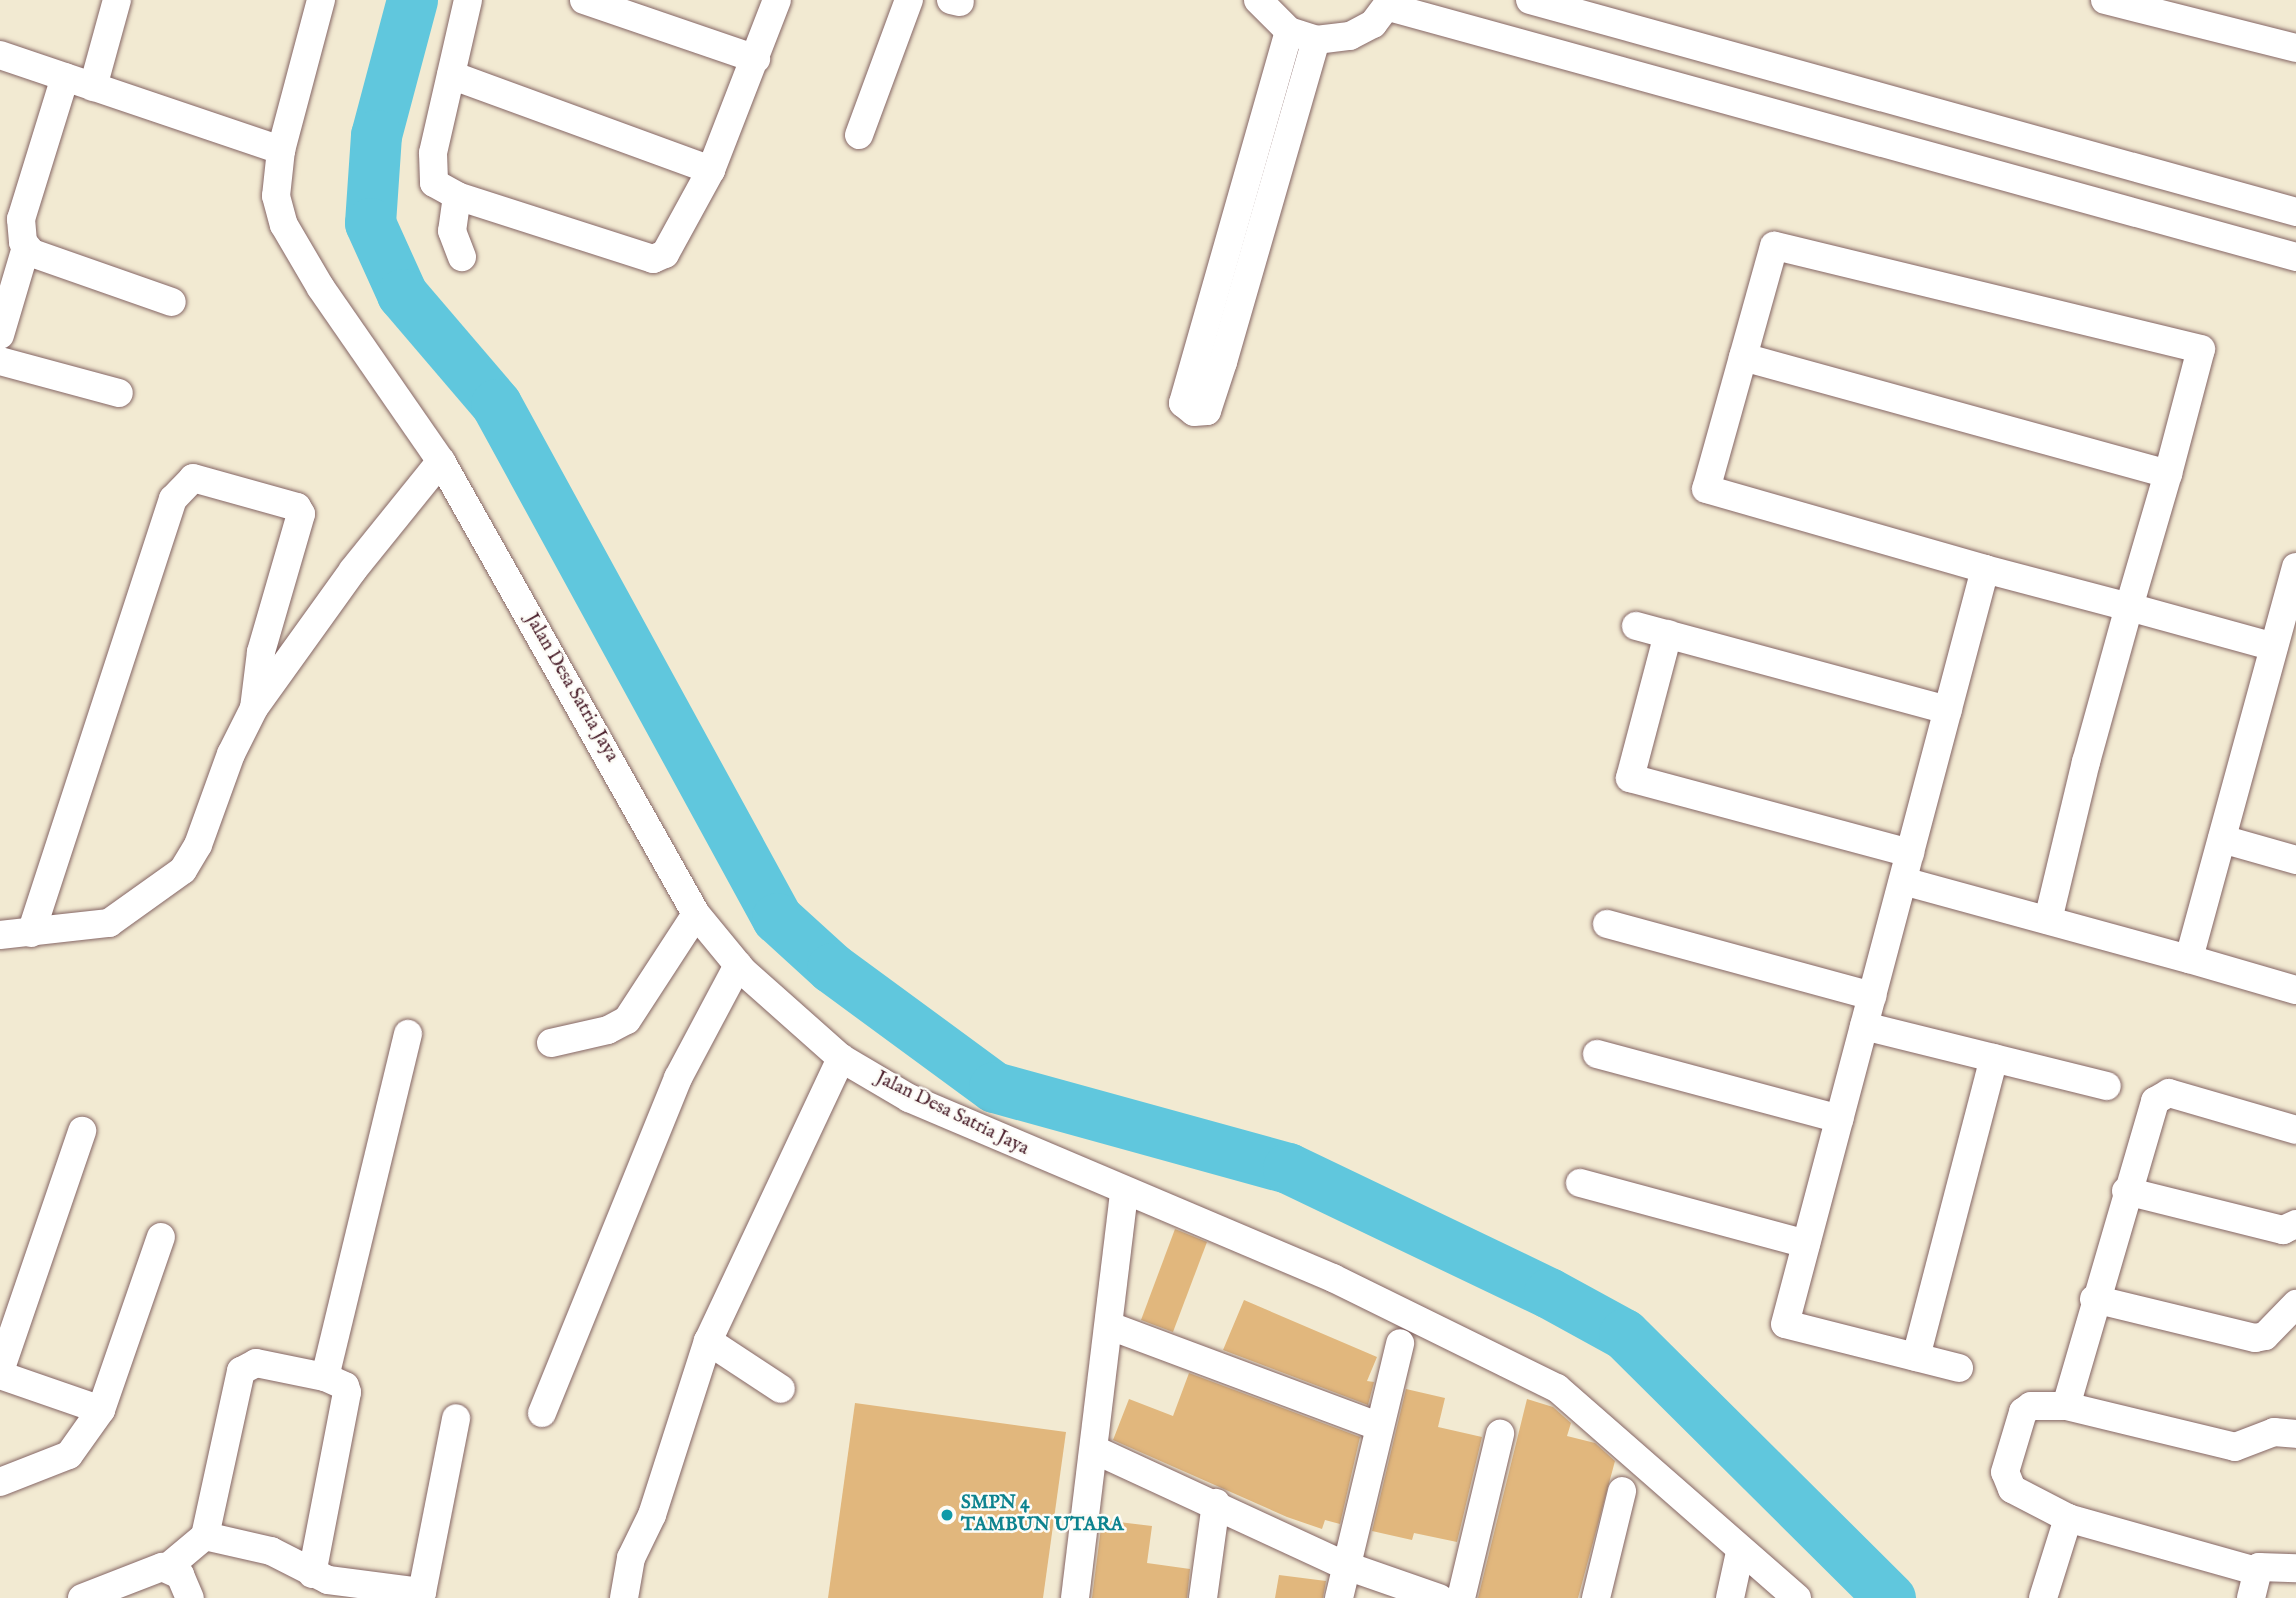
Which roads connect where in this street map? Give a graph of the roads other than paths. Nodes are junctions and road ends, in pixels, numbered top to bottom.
1 (117, 0) edge
2 (321, 0) edge
3 (468, 0) edge
4 (584, 0) edge
5 (777, 0) edge
6 (909, 0) edge
7 (1258, 0) edge
8 (1530, 0) edge
9 (2105, 0) edge
10 (1390, 4) edge
11 (2149, 5) edge
12 (1289, 32) junction
13 (1316, 40) junction
14 (2296, 48) edge
15 (0, 55) edge
16 (756, 59) junction
17 (451, 75) junction
18 (65, 77) junction
19 (93, 87) junction
20 (859, 135) dead end
21 (281, 150) junction
22 (710, 170) junction
23 (457, 196) junction
24 (2296, 212) edge
25 (26, 247) junction
26 (461, 257) dead end
27 (2296, 257) edge
28 (172, 302) dead end
29 (0, 335) edge
30 (1744, 357) junction
31 (0, 361) edge
32 (119, 393) dead end
33 (441, 461) junction
34 (2168, 474) junction
35 (2296, 567) edge
36 (1985, 569) junction
37 (2129, 607) junction
38 (1636, 626) dead end
39 (1668, 634) junction
40 (2274, 647) junction
41 (254, 708) junction
42 (1948, 710) junction
43 (2222, 839) junction
44 (1910, 853) junction
45 (2296, 860) edge
46 (1903, 881) junction
47 (696, 914) junction
48 (2048, 920) junction
49 (1607, 925) dead end
50 (32, 933) junction
51 (0, 935) edge
52 (2189, 959) junction
53 (738, 965) junction
54 (2296, 990) edge
55 (1872, 996) junction
56 (1864, 1026) junction
57 (408, 1034) dead end
58 (551, 1043) dead end
59 (1597, 1054) dead end
60 (841, 1058) junction
61 (1994, 1058) junction
62 (2107, 1086) dead end
63 (1839, 1119) junction
64 (2296, 1130) edge
65 (82, 1131) dead end
66 (1580, 1183) dead end
67 (1124, 1191) junction
68 (2126, 1191) junction
69 (2296, 1223) edge
70 (161, 1237) dead end
71 (1806, 1244) junction
72 (2094, 1298) junction
73 (2296, 1304) edge
74 (1110, 1326) junction
75 (708, 1340) junction
76 (1400, 1343) dead end
77 (1916, 1357) junction
78 (1959, 1368) dead end
79 (0, 1373) edge
80 (325, 1377) junction
81 (781, 1389) dead end
82 (2066, 1406) junction
83 (101, 1410) junction
84 (542, 1413) dead end
85 (456, 1418) dead end
86 (1378, 1426) junction
87 (1500, 1434) dead end
88 (2296, 1434) edge
89 (1096, 1450) junction
90 (0, 1482) edge
91 (1622, 1491) dead end
92 (1216, 1503) junction
93 (2068, 1518) junction
94 (205, 1536) junction
95 (1740, 1552) junction
96 (1344, 1565) junction
97 (168, 1567) junction
98 (2296, 1568) edge
99 (312, 1574) junction
100 (2253, 1584) edge
101 (82, 1598) edge
102 (190, 1598) edge
103 (624, 1598) edge
104 (1075, 1598) edge
105 (1203, 1598) edge
106 (1339, 1598) edge
107 (1439, 1598) edge
108 (1461, 1598) edge
109 (1596, 1598) edge
110 (1730, 1598) edge
111 (1797, 1598) edge
112 (2043, 1598) edge

1 - 19 street
2 - 21 street, Jalan Desa Satria Jaya
3 - 17 street
4 - 16 street
5 - 16 street
6 - 20 street
7 - 12 street
8 - 24 street
9 - 11 street
10 - 13 street
10 - 27 street
11 - 14 street
12 - 13 street
12 - 13 street
15 - 18 street
16 - 22 street
17 - 22 street
17 - 23 street
18 - 19 street
18 - 25 street
19 - 21 street
21 - 33 street, Jalan Desa Satria Jaya
22 - 23 street
23 - 26 street
25 - 28 street
25 - 29 street
30 - 34 street
30 - 34 street
30 - 36 street
31 - 32 street
33 - 41 street
33 - 47 street, Jalan Desa Satria Jaya
34 - 37 street
35 - 40 street
36 - 37 street
36 - 42 street
37 - 40 street
37 - 48 street
38 - 39 street
39 - 42 street
39 - 44 street
40 - 43 street
41 - 50 street
41 - 50 street
42 - 44 street
43 - 45 street
43 - 52 street
44 - 46 street
46 - 48 street
46 - 55 street
47 - 53 street, Jalan Desa Satria Jaya
47 - 58 street
48 - 52 street
49 - 55 street
50 - 51 street
52 - 54 street
53 - 60 street, Jalan Desa Satria Jaya
53 - 84 street
55 - 56 street
56 - 61 street
56 - 63 street
57 - 80 street
59 - 63 street
60 - 67 street, Jalan Desa Satria Jaya
60 - 75 street
61 - 62 street
61 - 77 street
63 - 71 street
64 - 68 street
65 - 79 street
66 - 71 street
67 - 74 street
67 - 95 street, Jalan Desa Satria Jaya
68 - 69 street
68 - 72 street
70 - 83 street
71 - 77 street
72 - 73 street
72 - 82 street
74 - 86 street
74 - 89 street
75 - 81 street
75 - 103 street
76 - 86 street
77 - 78 street
79 - 83 street
80 - 94 street
80 - 99 street
82 - 88 street
82 - 93 street
83 - 90 street
85 - 99 street
86 - 96 street
87 - 108 street
89 - 92 street
89 - 104 street
91 - 109 street
92 - 96 street
92 - 105 street
93 - 100 street
93 - 112 street
94 - 97 street
94 - 99 street
95 - 110 street
95 - 111 street, Jalan Desa Satria Jaya
96 - 106 street
96 - 107 street
97 - 101 street
97 - 102 street
98 - 100 street

